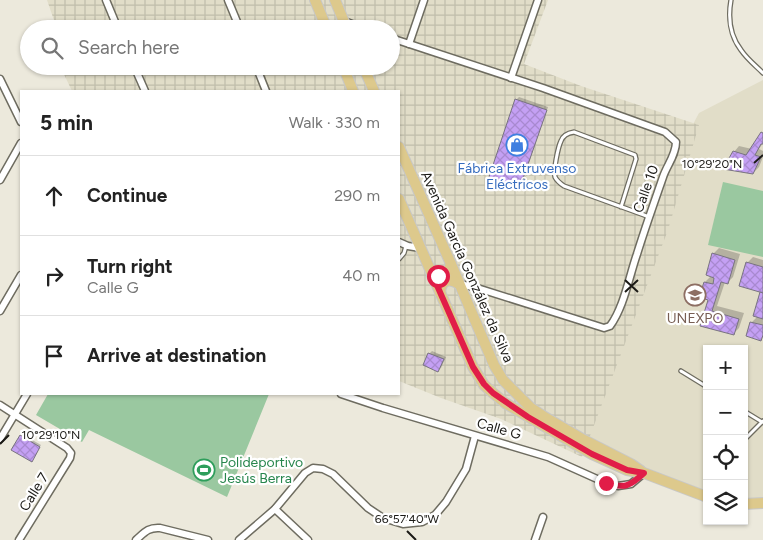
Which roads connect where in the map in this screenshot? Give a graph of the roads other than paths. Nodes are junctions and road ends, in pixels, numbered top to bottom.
1 (106, 0) edge
2 (228, 0) edge
3 (315, 0) edge
4 (335, 0) edge
5 (424, 0) edge
6 (538, 0) edge
7 (731, 0) edge
8 (114, 20) edge
9 (236, 20) edge
10 (323, 20) edge
11 (343, 20) edge
12 (400, 41) edge
13 (409, 44) junction
14 (763, 73) edge
15 (138, 75) edge
16 (260, 75) edge
17 (347, 75) edge
18 (367, 75) edge
19 (511, 78) junction
20 (0, 79) edge
21 (145, 90) edge
22 (266, 90) edge
23 (353, 90) edge
24 (374, 90) edge
25 (20, 120) edge
26 (20, 145) edge
27 (400, 149) edge
28 (0, 180) edge
29 (400, 201) edge
30 (622, 207) junction
31 (649, 217) junction
32 (400, 242) edge
33 (418, 244) junction
34 (407, 246) junction
35 (400, 259) edge
36 (452, 264) junction
37 (432, 274) junction
38 (20, 277) edge
39 (459, 284) junction
40 (440, 293) junction
41 (0, 311) edge
42 (681, 371) dead end
43 (703, 385) edge
44 (25, 395) edge
45 (344, 395) edge
46 (0, 405) edge
47 (748, 413) edge
48 (15, 414) junction
49 (763, 422) edge
50 (475, 436) junction
51 (748, 436) edge
52 (0, 438) edge
53 (644, 473) junction
54 (703, 495) edge
55 (763, 503) edge
56 (748, 504) edge
57 (275, 509) junction
58 (543, 517) dead end
59 (19, 540) edge
60 (136, 540) edge
61 (208, 540) edge
62 (239, 540) edge
63 (308, 540) edge
64 (535, 540) edge

1 - 8 street
2 - 9 street
3 - 10 main road
4 - 11 main road
5 - 13 street
6 - 19 street
7 - 14 lane
12 - 13 street, Calle 10
13 - 19 street, Calle 10
15 - 21 street
16 - 22 street
17 - 23 main road
18 - 24 main road
19 - 31 street, Calle 10
20 - 25 street
26 - 28 street
27 - 36 main road, Avenida García González da Silva
29 - 33 main road
30 - 30 lane
30 - 31 lane
31 - 39 street, Calle 10
32 - 34 street
33 - 34 street
33 - 34 street
33 - 37 main road
34 - 35 lane
36 - 37 main road
36 - 39 main road, Avenida García González da Silva
37 - 40 main road
38 - 41 street
39 - 40 main road
39 - 53 main road, Avenida García González da Silva
40 - 53 main road
42 - 43 lane
44 - 48 street
45 - 50 street, Calle G
46 - 48 street
47 - 49 lane
48 - 52 street
48 - 59 street, Calle 7
49 - 51 lane
50 - 53 street, Calle G
50 - 57 street
53 - 54 main road
55 - 56 main road
57 - 62 street
57 - 63 street
58 - 64 street
60 - 61 street

